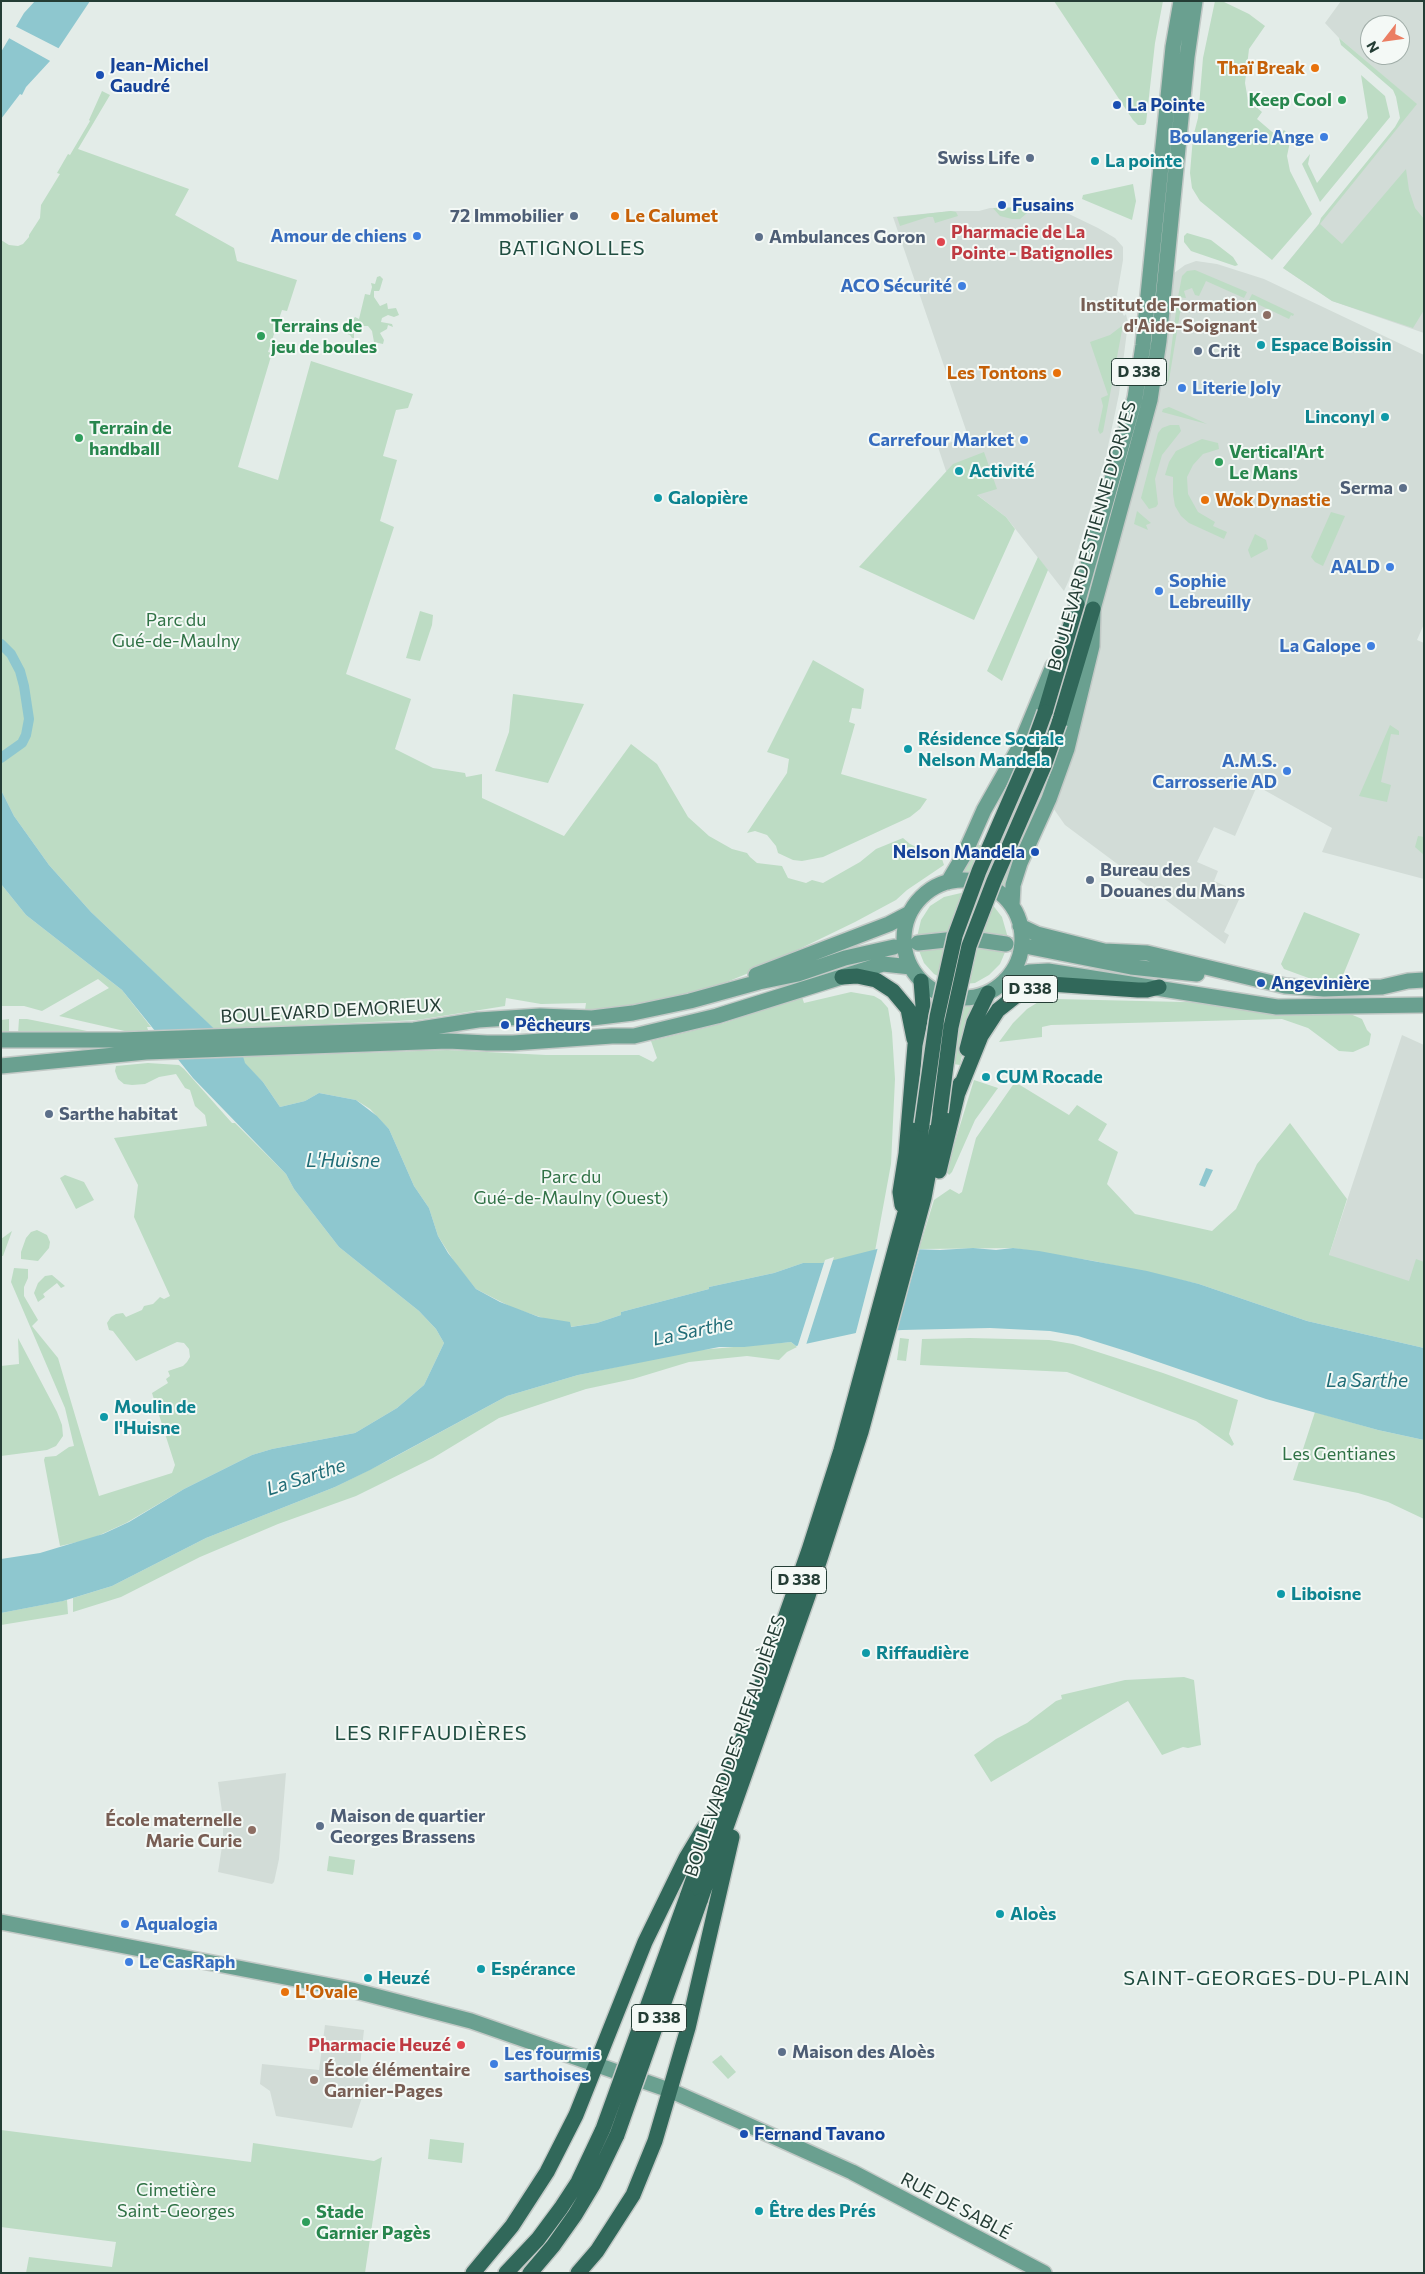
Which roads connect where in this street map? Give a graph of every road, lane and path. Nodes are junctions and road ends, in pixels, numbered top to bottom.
1 (1181, 1) edge
2 (1195, 1) edge
3 (1077, 604) joint
4 (1093, 609) junction
5 (1070, 623) junction
6 (948, 882) junction
7 (1012, 906) junction
8 (910, 913) junction
9 (1020, 926) junction
10 (918, 943) tunnel mouth
11 (1006, 944) tunnel mouth
12 (894, 947) tunnel mouth
13 (1030, 948) tunnel mouth
14 (1162, 957) junction
15 (911, 967) junction
16 (1131, 967) junction
17 (1191, 973) junction
18 (842, 977) junction
19 (789, 978) junction
20 (1005, 980) junction
21 (1424, 980) edge
22 (921, 981) junction
23 (1285, 986) junction
24 (1159, 987) junction
25 (761, 988) junction
26 (988, 993) junction
27 (1229, 999) junction
28 (1424, 1005) edge
29 (1, 1040) edge
30 (914, 1045) junction
31 (1, 1066) edge
32 (958, 1093) junction
33 (923, 1165) junction
34 (916, 1196) junction
35 (910, 1223) junction
36 (735, 1800) junction
37 (720, 1803) junction
38 (693, 1899) junction
39 (1, 1922) edge
40 (594, 2064) junction
41 (669, 2090) junction
42 (610, 2132) junction
43 (473, 2273) edge
44 (506, 2273) edge
45 (530, 2273) edge
46 (578, 2273) edge
47 (1044, 2273) edge

1 - 3 main road, BOULEVARD ESTIENNE D'ORVES / D 338
2 - 4 main road, BOULEVARD ESTIENNE D'ORVES / D 338
3 - 5 highway, BOULEVARD ESTIENNE D'ORVES / D 338
4 - 7 main road
4 - 33 highway, BOULEVARD ESTIENNE D'ORVES / D 338, bridge
5 - 6 main road
5 - 33 highway, BOULEVARD ESTIENNE D'ORVES / D 338, bridge
6 - 7 main road
6 - 8 main road
7 - 9 main road
8 - 15 main road
8 - 19 main road
9 - 14 main road
9 - 20 main road
10 - 11 main road
12 - 19 main road
13 - 16 main road
14 - 17 main road
14 - 23 main road
15 - 18 main road
15 - 22 main road
16 - 17 main road
16 - 27 main road
17 - 23 main road
18 - 19 main road
18 - 30 highway
19 - 25 main road
19 - 25 main road
20 - 24 main road
20 - 26 main road
21 - 23 main road
22 - 26 main road
22 - 30 highway
24 - 27 main road
24 - 32 highway, D 338
25 - 29 main road, BOULEVARD DEMORIEUX
25 - 31 main road, BOULEVARD DEMORIEUX
26 - 32 highway, D 338
27 - 28 main road
30 - 33 highway, D 338
32 - 33 highway, D 338
33 - 34 highway, D 338
33 - 34 highway, D 338
34 - 35 highway, D 338
34 - 35 highway, D 338
35 - 36 highway, BOULEVARD DES RIFFAUDIÈRES / D 338
35 - 37 highway, BOULEVARD DES RIFFAUDIÈRES / D 338
36 - 38 highway, BOULEVARD DES RIFFAUDIÈRES / D 338
36 - 41 highway, D 338
37 - 38 highway, BOULEVARD DES RIFFAUDIÈRES / D 338
37 - 40 highway
38 - 42 highway, D 338, bridge
39 - 40 main road, RUE DE SABLÉ
40 - 41 main road, RUE DE SABLÉ
40 - 43 highway
41 - 46 highway
41 - 47 main road, RUE DE SABLÉ
42 - 44 highway, D 338
42 - 45 highway, D 338

